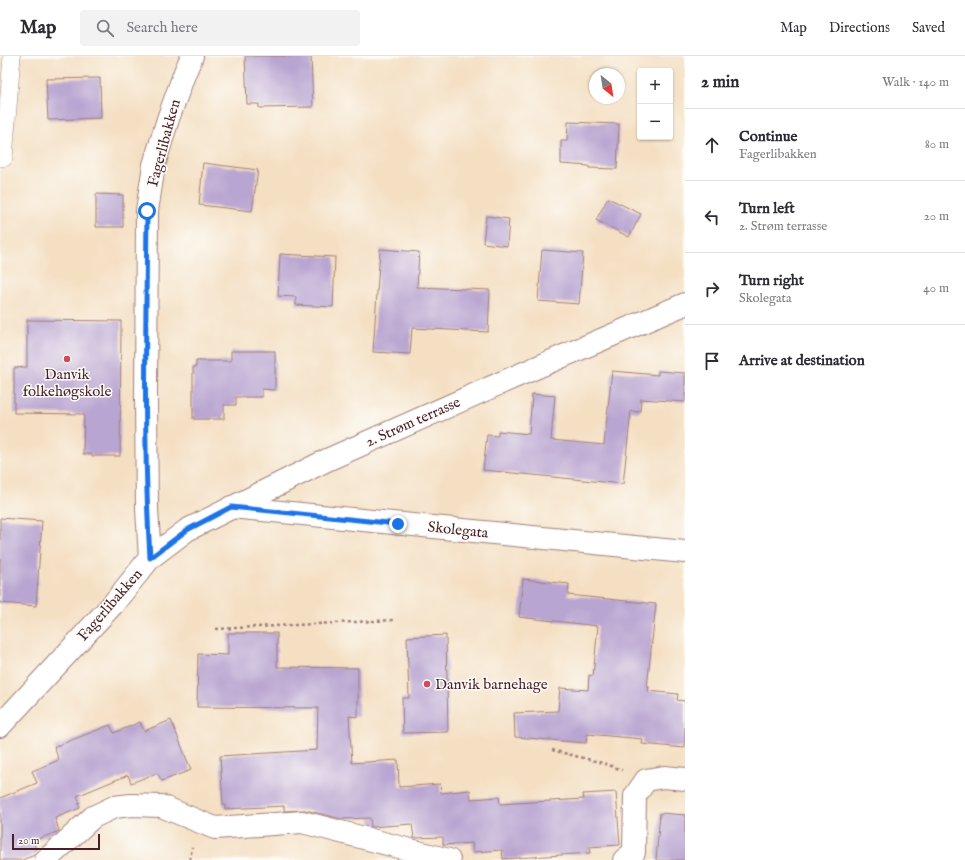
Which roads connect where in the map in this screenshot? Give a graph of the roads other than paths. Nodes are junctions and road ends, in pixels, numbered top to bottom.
1 (12, 56) edge
2 (192, 56) edge
3 (0, 158) edge
4 (685, 304) edge
5 (231, 507) junction
6 (685, 552) edge
7 (150, 558) junction
8 (0, 726) edge
9 (685, 779) edge
10 (46, 860) edge
11 (449, 860) edge
12 (624, 860) edge

1 - 3 lane
2 - 7 street, Fagerlibakken
4 - 5 street, 2. Strøm terrasse
5 - 6 street, Skolegata
5 - 7 street, 2. Strøm terrasse
7 - 8 street, Fagerlibakken
9 - 12 street
10 - 11 street

